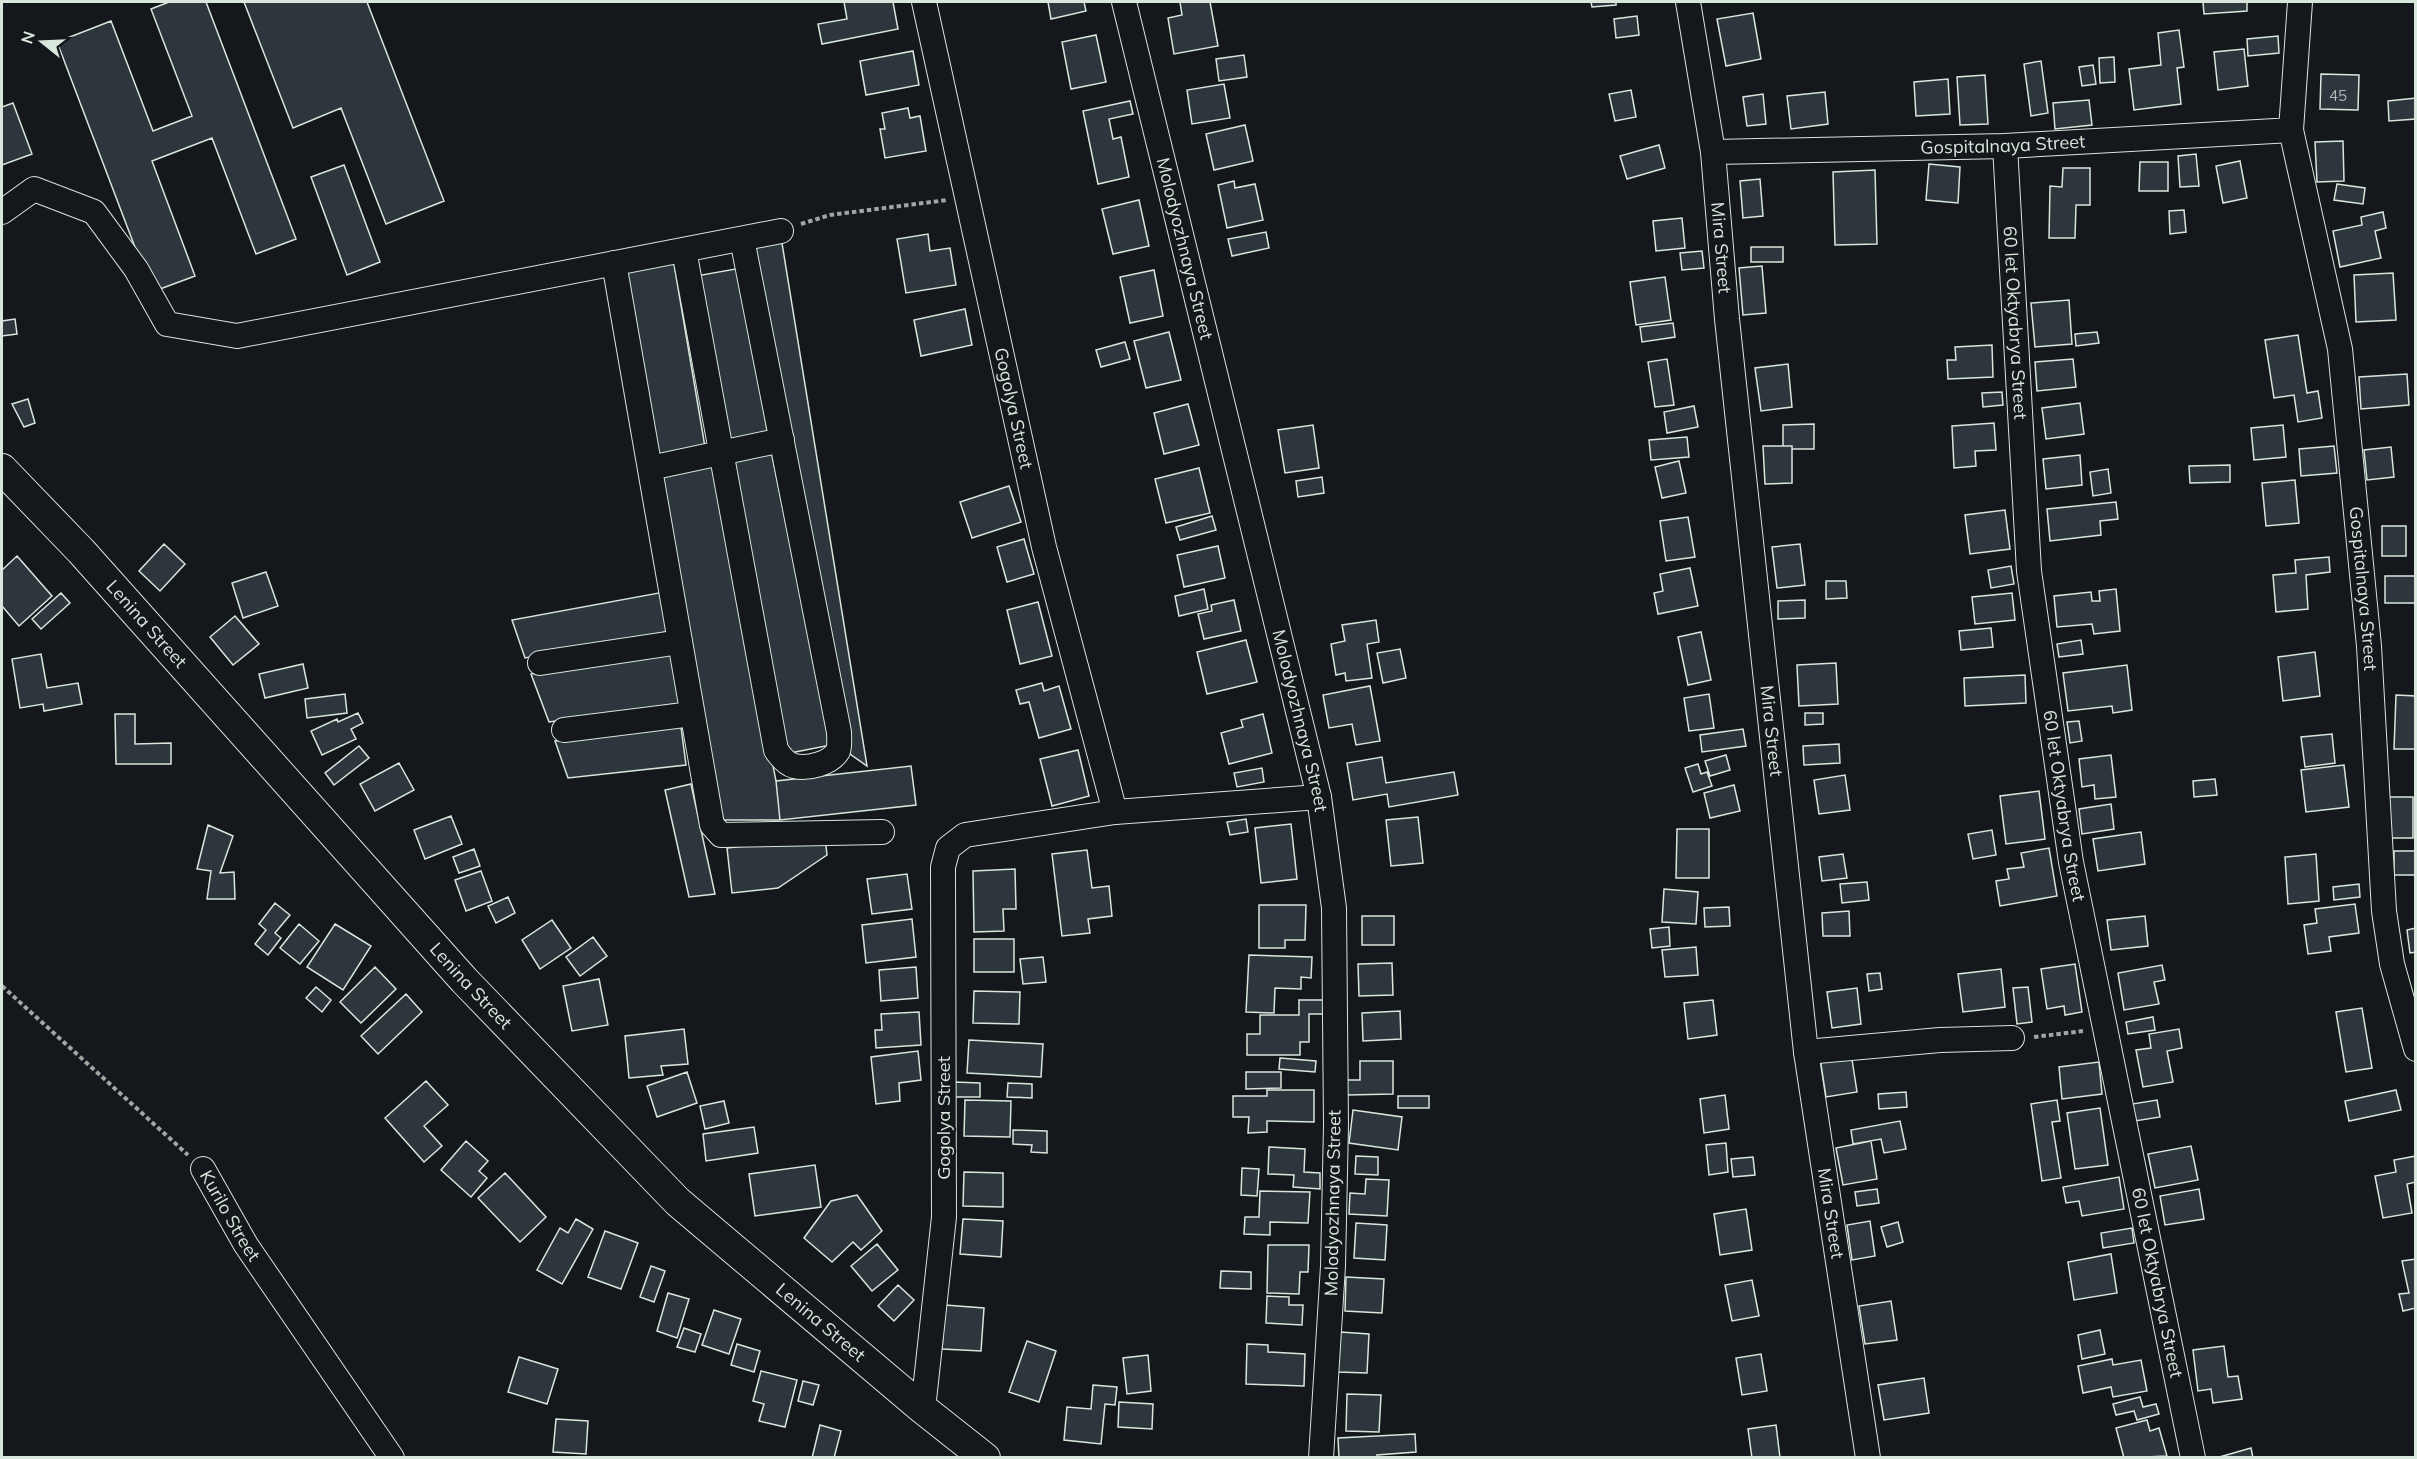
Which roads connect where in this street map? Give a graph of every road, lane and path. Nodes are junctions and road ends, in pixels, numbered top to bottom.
1 (924, 2) edge
2 (1124, 2) edge
3 (1688, 2) edge
4 (2300, 2) edge
5 (2291, 130) junction
6 (2005, 146) junction
7 (1713, 152) junction
8 (966, 198) junction
9 (2, 212) edge
10 (781, 231) joint
11 (742, 238) junction
12 (684, 250) junction
13 (614, 263) junction
14 (782, 440) junction
15 (721, 453) junction
16 (650, 468) junction
17 (2, 469) edge
18 (680, 642) junction
19 (540, 663) dead end
20 (692, 714) junction
21 (564, 730) dead end
22 (1319, 797) junction
23 (1115, 812) junction
24 (882, 832) dead end
25 (2, 986) edge
26 (2106, 1029) junction
27 (2012, 1038) joint
28 (2415, 1049) edge
29 (1806, 1052) junction
30 (203, 1169) joint
31 (923, 1409) junction
32 (392, 1458) edge
33 (985, 1458) edge
34 (1321, 1458) edge
35 (1868, 1458) edge
36 (2193, 1458) edge

1 - 8 street, Gogolya Street
2 - 22 street, Molodyozhnaya Street
3 - 7 street, Mira Street
4 - 5 street, Gospitalnaya Street
5 - 6 street, Gospitalnaya Street
5 - 28 street, Gospitalnaya Street
6 - 7 street, Gospitalnaya Street
6 - 26 street, 60 let Oktyabrya Street
7 - 29 street, Mira Street
8 - 10 path
8 - 23 street, Gogolya Street
9 - 13 street
10 - 11 street
11 - 12 street
11 - 14 street
12 - 13 street
12 - 15 street
13 - 16 street
14 - 15 street
14 - 15 street
15 - 16 street
16 - 18 street
17 - 31 main road, Lenina Street
18 - 19 street
18 - 20 street
20 - 21 street
20 - 24 street
22 - 23 street
22 - 34 street, Molodyozhnaya Street
23 - 31 street, Gogolya Street
25 - 30 path, Kurilo Street
26 - 27 path
26 - 36 street, 60 let Oktyabrya Street
27 - 29 street
29 - 35 street, Mira Street
30 - 32 street, Kurilo Street
31 - 33 main road, Lenina Street

